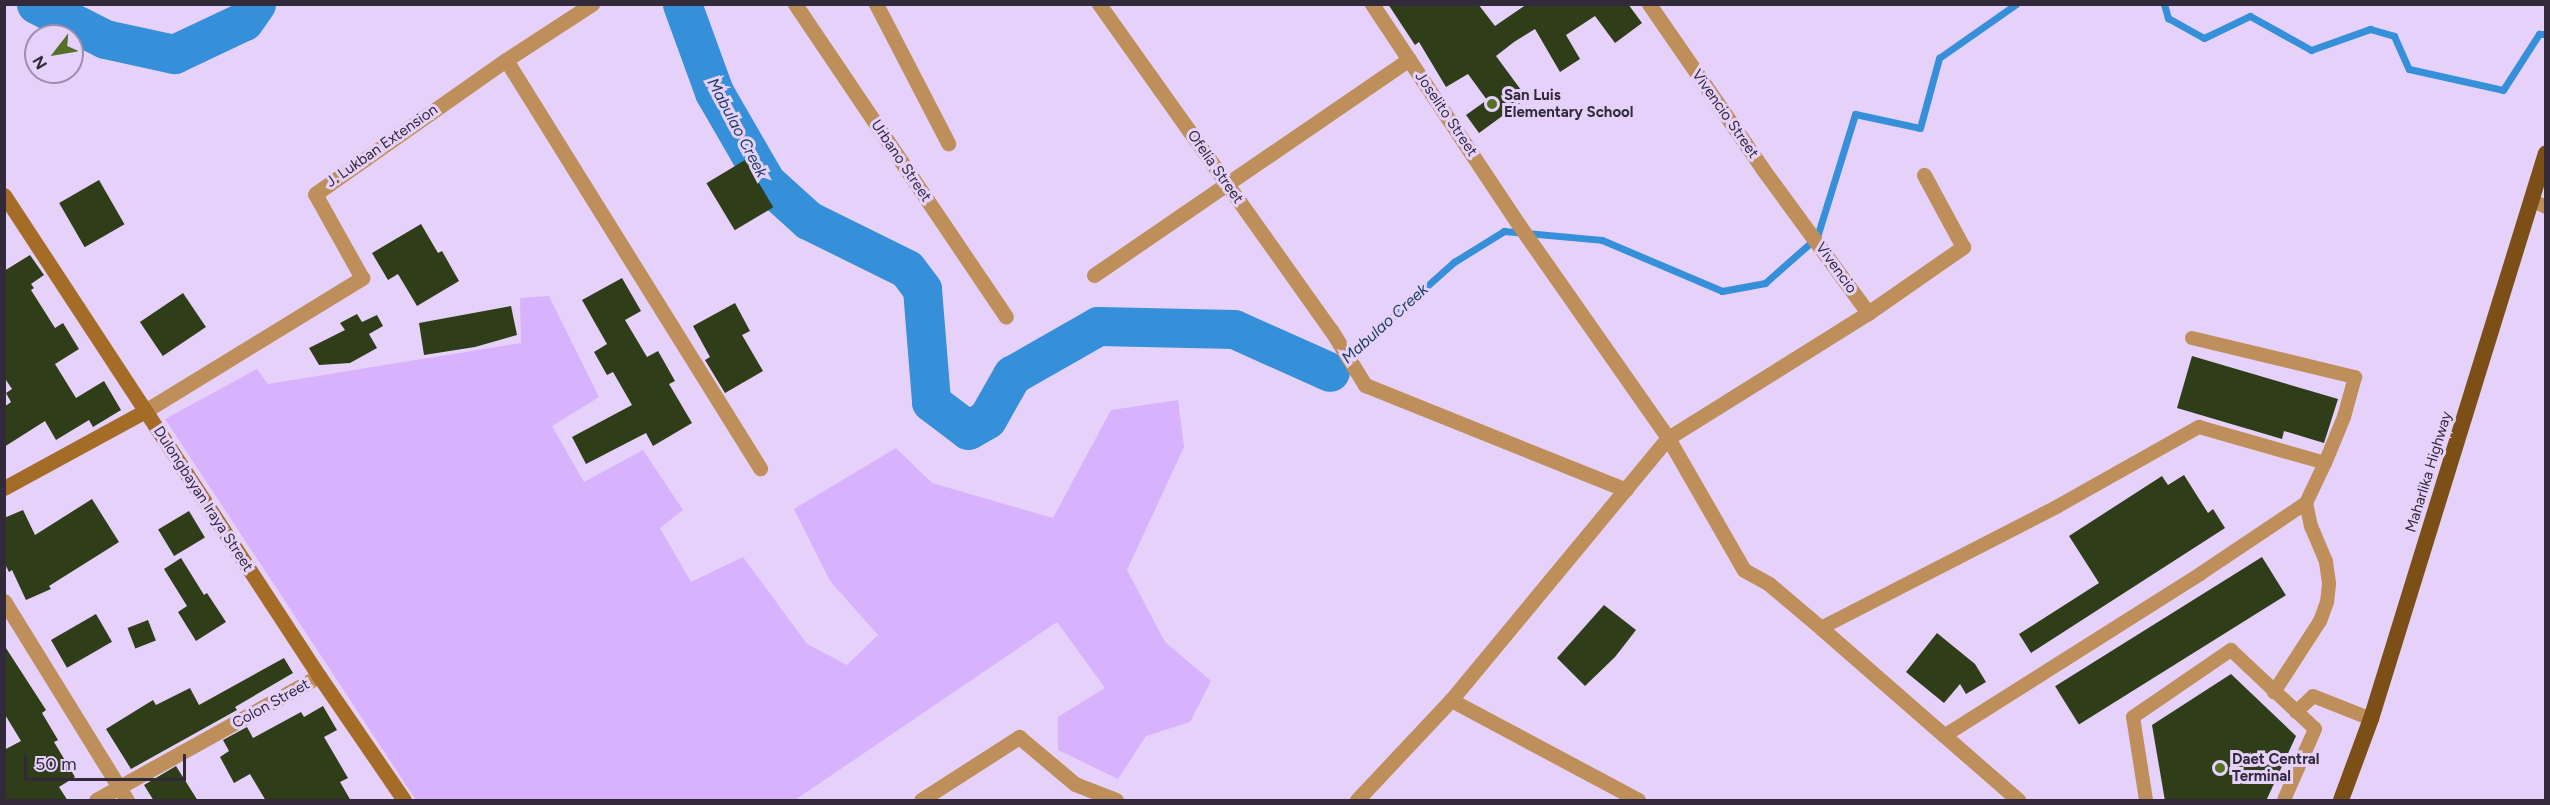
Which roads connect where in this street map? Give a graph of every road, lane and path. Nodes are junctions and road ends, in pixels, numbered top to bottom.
1 (592, 4) edge
2 (795, 4) edge
3 (876, 4) edge
4 (1099, 4) edge
5 (1372, 4) edge
6 (1649, 4) edge
7 (1409, 59) junction
8 (506, 60) junction
9 (948, 143) dead end
10 (2544, 160) edge
11 (1924, 175) dead end
12 (1226, 183) junction
13 (4, 195) edge
14 (2538, 204) edge
15 (1803, 223) joint
16 (1094, 276) dead end
17 (1868, 313) junction
18 (1006, 317) dead end
19 (2192, 338) dead end
20 (146, 411) junction
21 (1668, 438) junction
22 (2325, 463) junction
23 (760, 468) dead end
24 (4, 488) edge
25 (1626, 490) junction
26 (2306, 503) junction
27 (4, 601) edge
28 (1821, 628) junction
29 (319, 676) junction
30 (2274, 692) junction
31 (1451, 700) junction
32 (2296, 712) junction
33 (2371, 719) junction
34 (1944, 736) junction
35 (124, 795) edge
36 (96, 801) edge
37 (404, 801) edge
38 (921, 801) edge
39 (1116, 801) edge
40 (1357, 801) edge
41 (1638, 801) edge
42 (2018, 801) edge
43 (2146, 801) edge
44 (2284, 801) edge
45 (2341, 801) edge

1 - 8 street, J. Lukban Extension
2 - 18 street, Urbano Street
3 - 9 street
4 - 12 street, Ofelia Street
5 - 7 street, Joselito Street
6 - 15 street, Vivencio Street
7 - 12 street
7 - 21 street, Joselito Street
8 - 20 street, J. Lukban Extension
8 - 23 street
10 - 14 highway, Maharlika Highway
11 - 17 street
12 - 16 street
12 - 25 street, Ofelia Street
13 - 20 main road, Dulongbayan Iraya Street
14 - 33 highway, Maharlika Highway
15 - 17 street, Vivencio
17 - 21 street
19 - 22 lane
20 - 24 main road
20 - 29 main road, Dulongbayan Iraya Street
21 - 25 street
21 - 28 street, Joselito Street
22 - 26 lane
22 - 28 lane
25 - 31 street
26 - 30 lane
26 - 34 lane
27 - 35 street
28 - 34 street, Joselito Street
29 - 35 street, Colon Street
29 - 37 main road, Dulongbayan Iraya Street
30 - 32 lane
30 - 43 lane
31 - 40 street
31 - 41 street
32 - 33 lane
32 - 44 lane
33 - 45 highway, Maharlika Highway
34 - 42 street, Joselito Street
35 - 36 street, Colon Street
38 - 39 street

